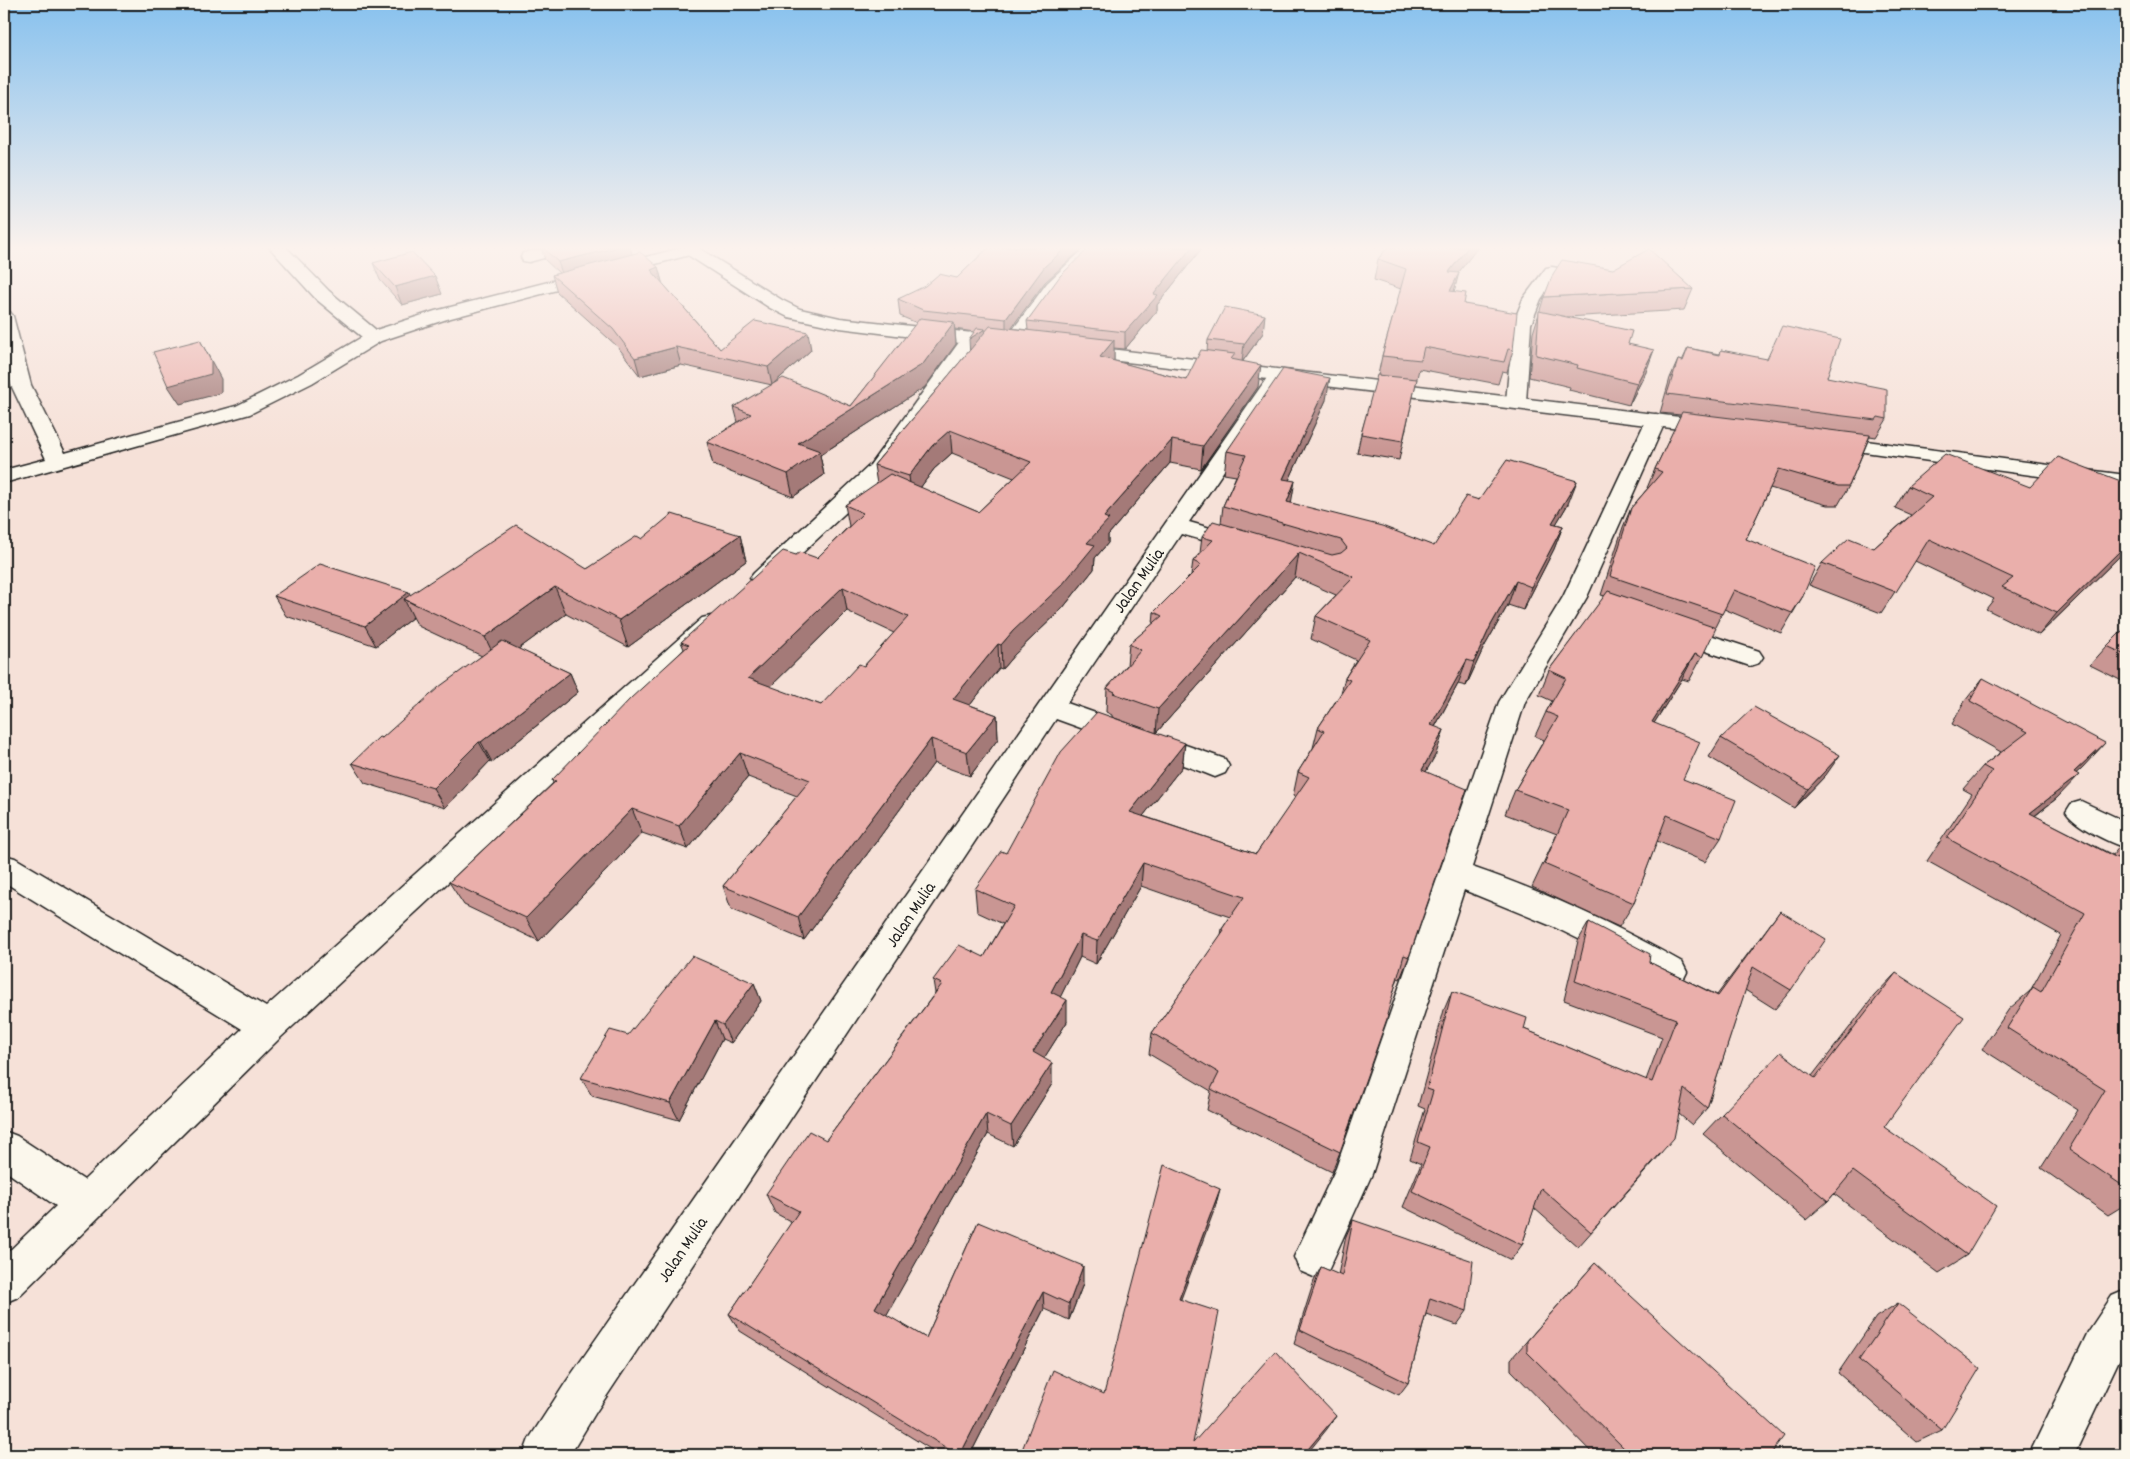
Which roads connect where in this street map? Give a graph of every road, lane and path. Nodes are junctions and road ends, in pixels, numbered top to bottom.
1 (344, 315) edge
2 (441, 315) edge
3 (804, 315) edge
4 (1032, 315) edge
5 (1526, 315) edge
6 (4, 316) edge
7 (374, 337) junction
8 (972, 338) junction
9 (1012, 343) junction
10 (1032, 346) edge
11 (1061, 349) edge
12 (1278, 376) junction
13 (1516, 402) junction
14 (1656, 420) junction
15 (1736, 430) edge
16 (1805, 439) edge
17 (58, 461) junction
18 (4, 478) edge
19 (2126, 482) edge
20 (1176, 525) junction
21 (1262, 550) edge
22 (1649, 622) edge
23 (1750, 657) dead end
24 (1051, 706) junction
25 (1215, 766) dead end
26 (2081, 812) dead end
27 (2126, 836) edge
28 (4, 867) edge
29 (1455, 874) junction
30 (1670, 972) edge
31 (268, 1027) junction
32 (4, 1148) edge
33 (87, 1204) junction
34 (1314, 1257) dead end
35 (4, 1283) edge
36 (2126, 1310) edge
37 (545, 1455) edge
38 (2051, 1455) edge

1 - 7 street
2 - 7 street
3 - 8 street
4 - 9 street
5 - 13 street
6 - 17 street
7 - 17 street
8 - 9 street
8 - 31 street
9 - 10 street
11 - 12 street
12 - 13 street
12 - 20 street, Jalan Mulia
13 - 14 street
14 - 15 street
14 - 29 street
16 - 19 street
17 - 18 street
20 - 21 street
20 - 24 street, Jalan Mulia
22 - 23 street
24 - 25 street
24 - 37 street, Jalan Mulia
26 - 27 street
28 - 31 street
29 - 30 street
29 - 34 street
31 - 33 street
32 - 33 street
33 - 35 street
36 - 38 street

